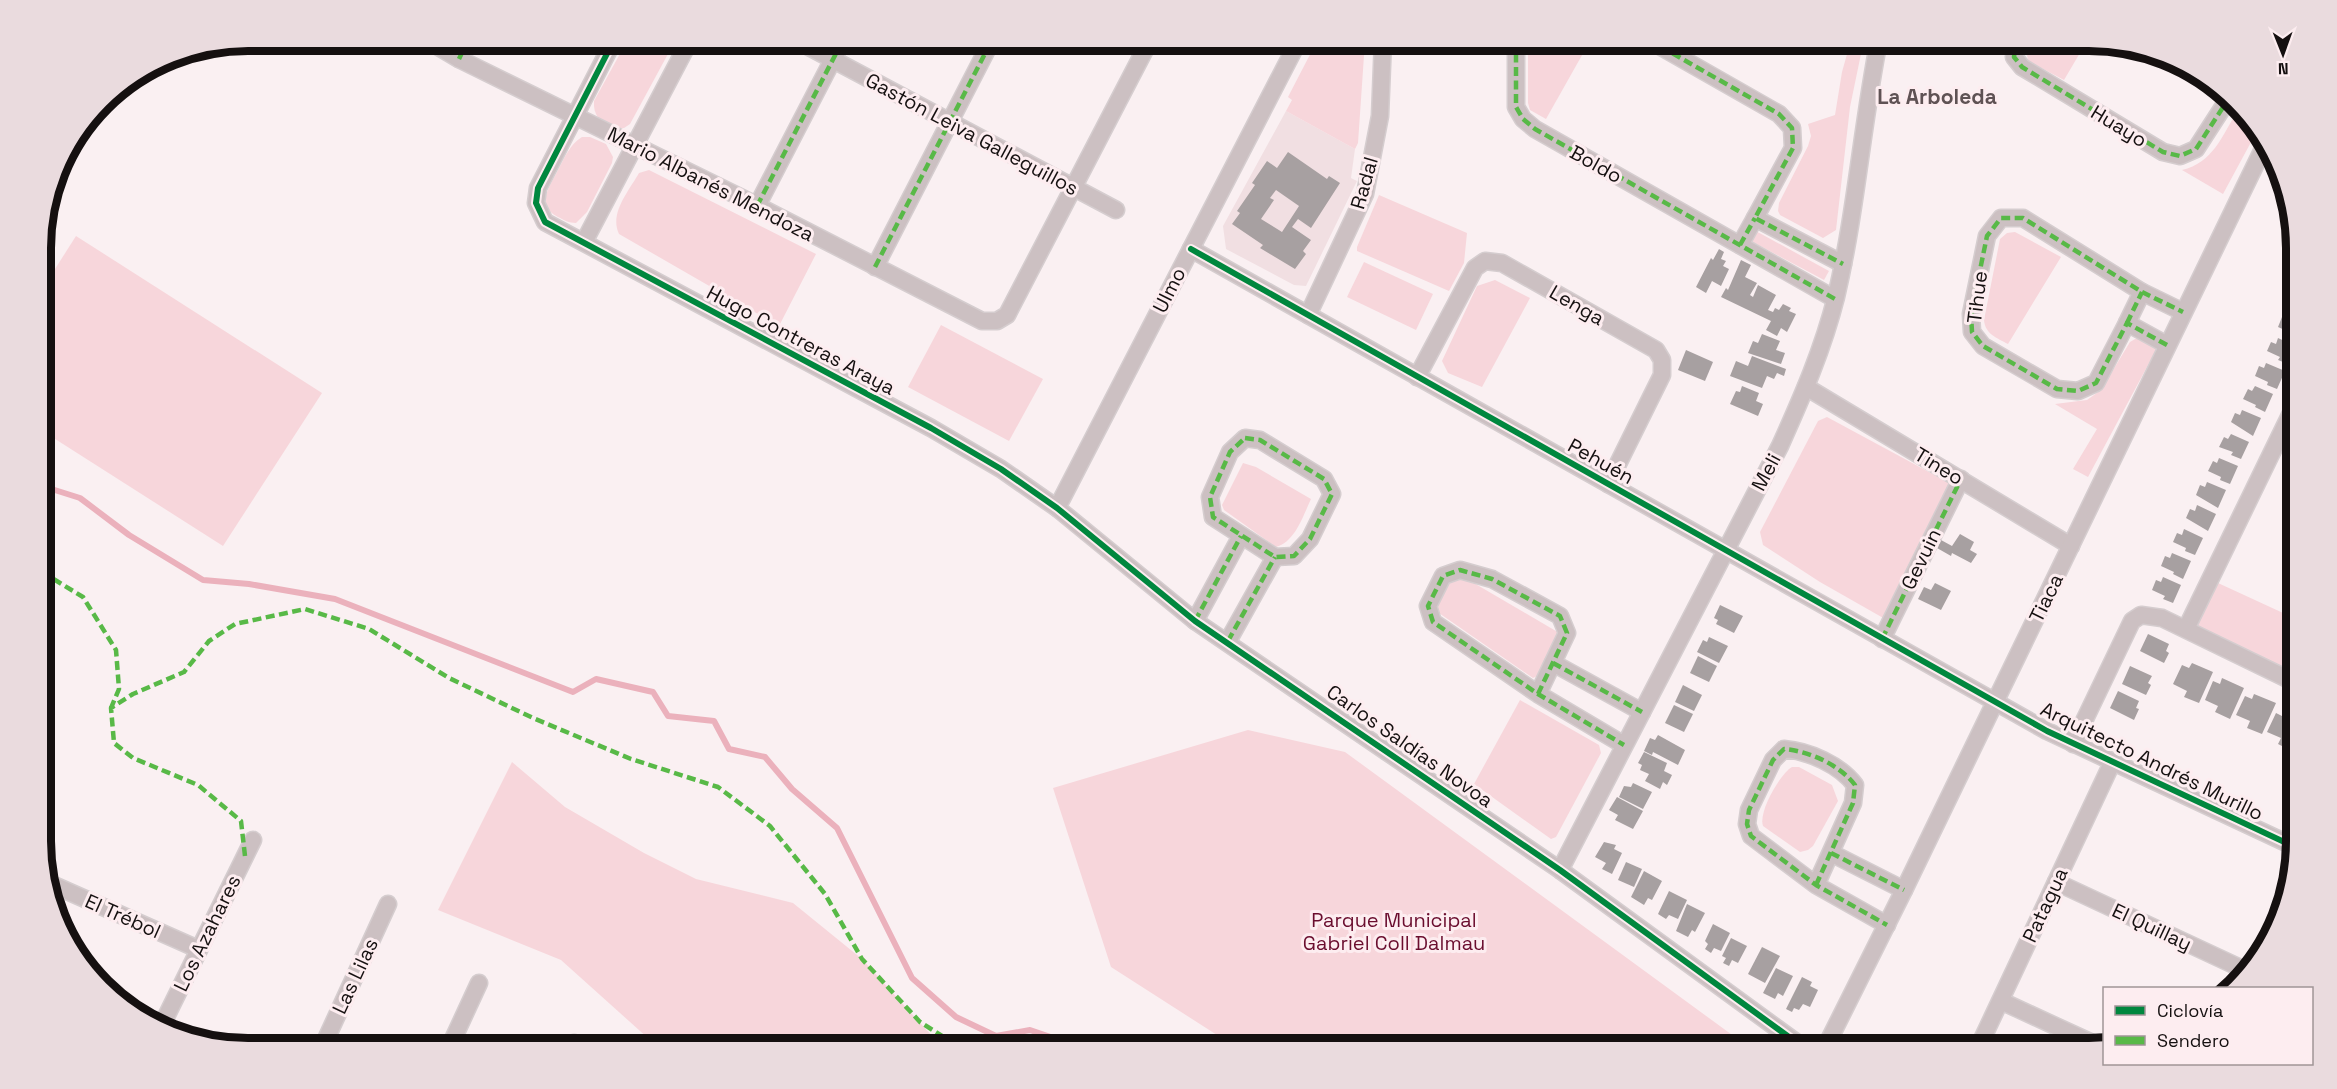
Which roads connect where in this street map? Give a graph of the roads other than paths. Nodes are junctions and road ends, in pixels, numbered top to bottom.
1 (446, 51) edge
2 (463, 51) edge
3 (608, 51) edge
4 (684, 51) edge
5 (816, 51) edge
6 (838, 51) edge
7 (986, 51) edge
8 (1144, 51) edge
9 (1293, 51) edge
10 (1383, 51) edge
11 (1516, 51) edge
12 (1668, 51) edge
13 (1877, 51) edge
14 (2015, 51) edge
15 (459, 59) junction
16 (833, 60) junction
17 (2224, 106) edge
18 (576, 116) junction
19 (950, 121) junction
20 (635, 145) junction
21 (2261, 153) edge
22 (1073, 187) junction
23 (757, 206) junction
24 (1116, 210) dead end
25 (1755, 218) junction
26 (584, 242) junction
27 (1740, 245) junction
28 (1191, 249) junction
29 (1843, 264) junction
30 (875, 267) junction
31 (2142, 292) junction
32 (1835, 299) junction
33 (2183, 312) junction
34 (1308, 315) junction
35 (2127, 323) junction
36 (2167, 345) junction
37 (1417, 377) junction
38 (1806, 387) junction
39 (2286, 423) edge
40 (1001, 469) joint
41 (1961, 479) junction
42 (1608, 484) junction
43 (1057, 508) junction
44 (1241, 536) junction
45 (2071, 546) junction
46 (1725, 550) junction
47 (1275, 557) junction
48 (1195, 621) junction
49 (2186, 629) junction
50 (1882, 639) junction
51 (1228, 641) junction
52 (1553, 663) junction
53 (2286, 677) edge
54 (1538, 694) junction
55 (1995, 702) junction
56 (1642, 712) junction
57 (2073, 744) junction
58 (1624, 745) junction
59 (2112, 763) junction
60 (253, 840) dead end
61 (2286, 843) edge
62 (1831, 853) junction
63 (1560, 870) junction
64 (2056, 882) junction
65 (1816, 885) junction
66 (57, 887) edge
67 (1904, 890) junction
68 (388, 904) dead end
69 (1887, 925) junction
70 (198, 950) junction
71 (2240, 968) edge
72 (479, 983) dead end
73 (2001, 1000) junction
74 (165, 1019) edge
75 (327, 1038) edge
76 (454, 1038) edge
77 (1790, 1038) edge
78 (1830, 1038) edge
79 (1983, 1038) edge
80 (2067, 1038) edge

1 - 15 street, Mario Albanés Mendoza
2 - 15 street
3 - 18 street
4 - 20 street
5 - 16 street, Gastón Leiva Galleguillos
6 - 16 street
7 - 19 street
8 - 22 street
9 - 28 street, Ulmo
10 - 34 street, Radal
11 - 27 street, Boldo
12 - 25 street
13 - 29 street, Meli
14 - 17 street, Huayo
15 - 18 street, Mario Albanés Mendoza
16 - 19 street, Gastón Leiva Galleguillos
16 - 23 street
18 - 20 street, Mario Albanés Mendoza
18 - 26 street, Hugo Contreras Araya
19 - 22 street, Gastón Leiva Galleguillos
19 - 30 street
20 - 23 street, Mario Albanés Mendoza
20 - 26 street
21 - 33 street, Tiaca
22 - 24 street, Gastón Leiva Galleguillos
22 - 30 street, Mario Albanés Mendoza
23 - 30 street, Mario Albanés Mendoza
25 - 27 street
25 - 29 street
26 - 40 street, Hugo Contreras Araya
27 - 32 street, Boldo
28 - 34 street, Pehuén
28 - 43 street, Ulmo
29 - 32 street, Meli
31 - 33 street, Tihue
31 - 35 street, Tihue
31 - 35 street, Tihue
32 - 38 street, Meli
33 - 36 street, Tiaca
34 - 37 street, Pehuén
35 - 36 street
36 - 45 street, Tiaca
37 - 42 street, Pehuén
37 - 42 street, Lenga
38 - 41 street, Tineo
38 - 46 street, Meli
39 - 49 street
40 - 43 street, Carlos Saldías Novoa
41 - 45 street, Tineo
41 - 50 street, Gevuin
42 - 46 street, Pehuén
43 - 48 street, Carlos Saldías Novoa
44 - 47 street
44 - 47 street
44 - 48 street
45 - 55 street, Tiaca
46 - 50 street, Pehuén
46 - 56 street, Meli
47 - 51 street
48 - 51 street, Carlos Saldías Novoa
49 - 53 street
49 - 57 street
50 - 55 street, Pehuén
51 - 63 street, Carlos Saldías Novoa
52 - 54 street
52 - 54 street
52 - 56 street
54 - 58 street
55 - 57 street, Arquitecto Andrés Murillo
55 - 67 street, Tiaca
56 - 58 street, Meli
57 - 59 street, Arquitecto Andrés Murillo
58 - 63 street, Meli
59 - 61 street, Arquitecto Andrés Murillo
59 - 64 street, Patagua
60 - 70 street, Los Azahares
62 - 65 street
62 - 65 street
62 - 67 street
63 - 77 street, Carlos Saldías Novoa
64 - 71 street, El Quillay
64 - 73 street, Patagua
65 - 69 street
66 - 70 street, El Trébol
67 - 69 street, Tiaca
68 - 75 street, Las Lilas
69 - 78 street, Tiaca
70 - 74 street, Los Azahares
72 - 76 street
73 - 79 street, Patagua
73 - 80 street

